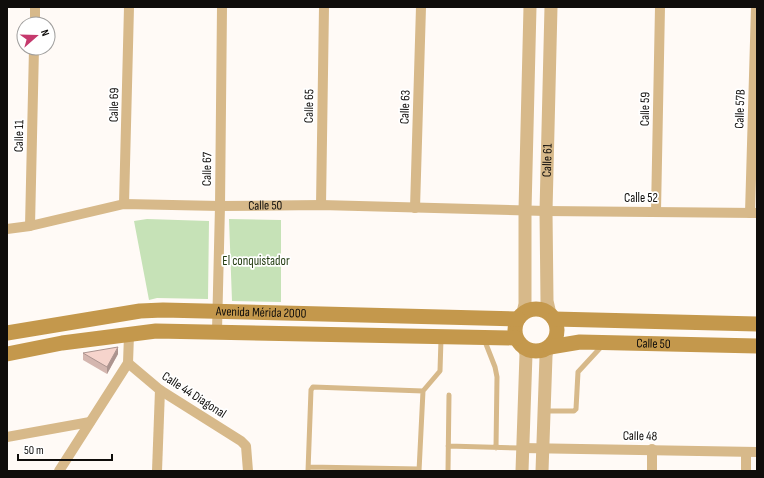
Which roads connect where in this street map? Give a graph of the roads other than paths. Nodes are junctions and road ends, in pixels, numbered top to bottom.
1 (129, 7) edge
2 (222, 7) edge
3 (324, 7) edge
4 (421, 7) edge
5 (530, 7) edge
6 (551, 7) edge
7 (660, 7) edge
8 (756, 7) edge
9 (34, 56) edge
10 (124, 204) junction
11 (321, 205) junction
12 (220, 206) junction
13 (415, 208) junction
14 (525, 210) junction
15 (546, 211) junction
16 (656, 211) junction
17 (753, 213) edge
18 (30, 226) junction
19 (7, 229) edge
20 (218, 312) junction
21 (520, 316) junction
22 (552, 316) junction
23 (757, 324) edge
24 (217, 331) junction
25 (7, 333) edge
26 (129, 335) junction
27 (441, 336) junction
28 (483, 336) junction
29 (520, 343) junction
30 (605, 343) junction
31 (757, 346) edge
32 (549, 348) junction
33 (7, 354) edge
34 (128, 363) junction
35 (160, 390) junction
36 (422, 391) junction
37 (449, 395) dead end
38 (544, 411) junction
39 (90, 422) junction
40 (7, 437) edge
41 (448, 446) junction
42 (496, 448) junction
43 (522, 448) junction
44 (542, 448) junction
45 (652, 449) junction
46 (746, 452) junction
47 (757, 452) edge
48 (308, 469) edge
49 (419, 470) edge
50 (59, 471) edge
51 (157, 471) edge
52 (248, 471) edge
53 (448, 471) edge
54 (522, 471) edge
55 (542, 471) edge
56 (652, 471) edge
57 (746, 471) edge

1 - 10 street, Calle 69
2 - 12 street, Calle 67
3 - 11 street, Calle 65
4 - 13 street, Calle 63
5 - 14 street, Calle 61
6 - 15 street, Calle 61
7 - 16 street, Calle 59
8 - 17 street, Calle 57B
9 - 18 street, Calle 11
10 - 12 street, Calle 50
10 - 18 street, Calle 50
11 - 12 street, Calle 50
11 - 13 street, Calle 50
12 - 20 street, Calle 67
13 - 14 street, Calle 50
14 - 15 street, Calle 52
14 - 21 street, Calle 61
15 - 16 street, Calle 52
15 - 22 street, Calle 61
16 - 17 street, Calle 52
18 - 19 street, Calle 50
20 - 21 main road, Avenida Mérida 2000
20 - 24 street, Calle 67
20 - 25 main road, Avenida Mérida 2000
21 - 22 main road
21 - 29 main road
22 - 23 main road, Calle 50
22 - 32 main road
24 - 26 main road, Avenida Mérida 2000
24 - 27 main road, Avenida Mérida 2000
26 - 33 main road, Avenida Mérida 2000
26 - 34 street
27 - 28 main road, Avenida Mérida 2000
27 - 36 lane
28 - 29 main road, Avenida Mérida 2000
28 - 42 lane
29 - 32 main road
29 - 43 street
30 - 31 main road, Calle 50
30 - 32 main road, Calle 50
30 - 38 lane
32 - 38 street
34 - 35 street, Calle 44 Diagonal
34 - 39 street
35 - 51 street
35 - 52 street, Calle 44 Diagonal
36 - 48 lane
36 - 49 lane
37 - 41 lane
38 - 44 street
39 - 40 street
39 - 50 street
41 - 42 lane
41 - 53 lane
42 - 43 lane
43 - 44 street, Calle 48
43 - 54 street
44 - 45 street, Calle 48
44 - 55 street
45 - 46 street, Calle 48
45 - 56 street
46 - 47 street, Calle 48
46 - 57 street
48 - 49 lane

